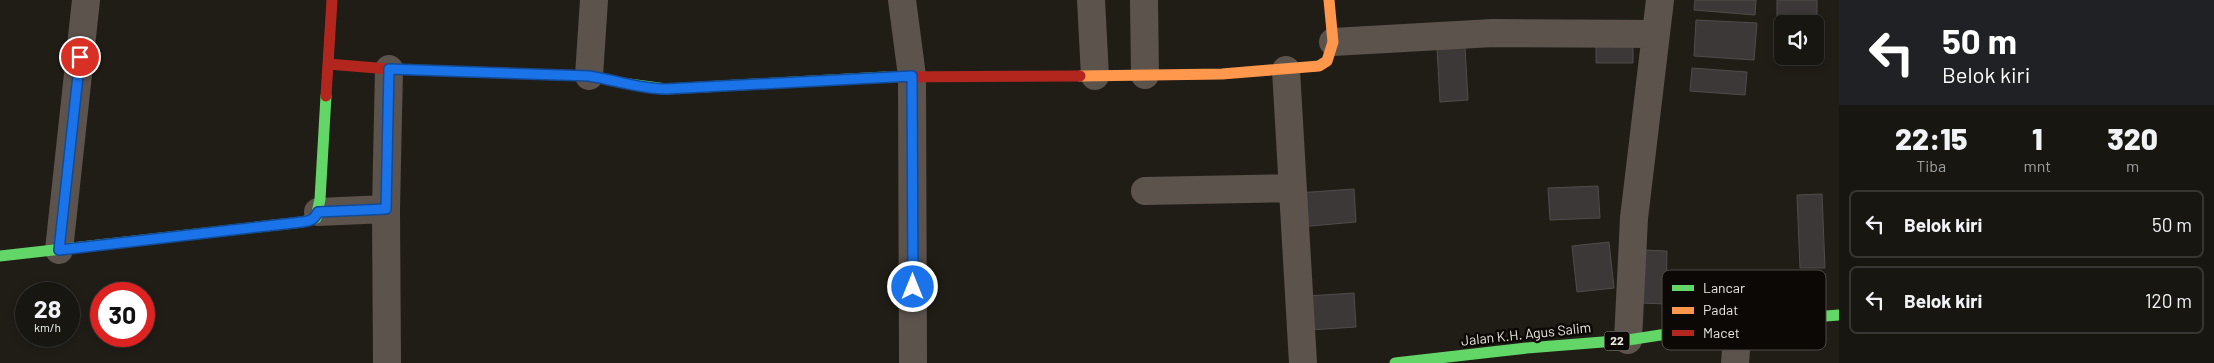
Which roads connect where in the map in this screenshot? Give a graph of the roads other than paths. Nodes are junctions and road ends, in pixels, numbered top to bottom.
1 (86, 0) edge
2 (332, 0) edge
3 (594, 0) edge
4 (902, 0) edge
5 (1091, 0) edge
6 (1144, 0) edge
7 (1329, 0) edge
8 (1660, 0) edge
9 (1656, 34) junction
10 (1334, 42) junction
11 (328, 64) junction
12 (389, 69) junction
13 (1286, 70) junction
14 (1145, 75) junction
15 (589, 76) junction
16 (912, 76) junction
17 (1094, 76) junction
18 (1292, 188) junction
19 (1145, 191) dead end
20 (386, 209) junction
21 (318, 212) junction
22 (59, 250) junction
23 (0, 256) edge
24 (1839, 315) edge
25 (1826, 316) edge
26 (1662, 335) edge
27 (1628, 340) junction
28 (1736, 350) edge
29 (1525, 356) edge
30 (387, 363) edge
31 (913, 363) edge
32 (1303, 363) edge
33 (1395, 363) edge
34 (1735, 363) edge

1 - 22 street
2 - 11 main road
3 - 15 street
4 - 16 street
5 - 17 street
6 - 14 street
7 - 10 main road
8 - 9 street
9 - 10 street
9 - 27 street
10 - 13 main road
11 - 12 main road
11 - 21 main road
12 - 15 main road
12 - 20 street
13 - 14 main road
13 - 18 street
14 - 17 main road
15 - 16 main road
16 - 17 main road
16 - 31 street
18 - 19 street
18 - 32 street
20 - 21 street
20 - 30 street
21 - 22 main road
22 - 23 main road
24 - 25 main road, Jalan K.H. Agus Salim / 22
26 - 27 main road, Jalan K.H. Agus Salim / 22
27 - 29 main road, Jalan K.H. Agus Salim / 22
28 - 34 street
29 - 33 main road, Jalan K.H. Agus Salim / 22

